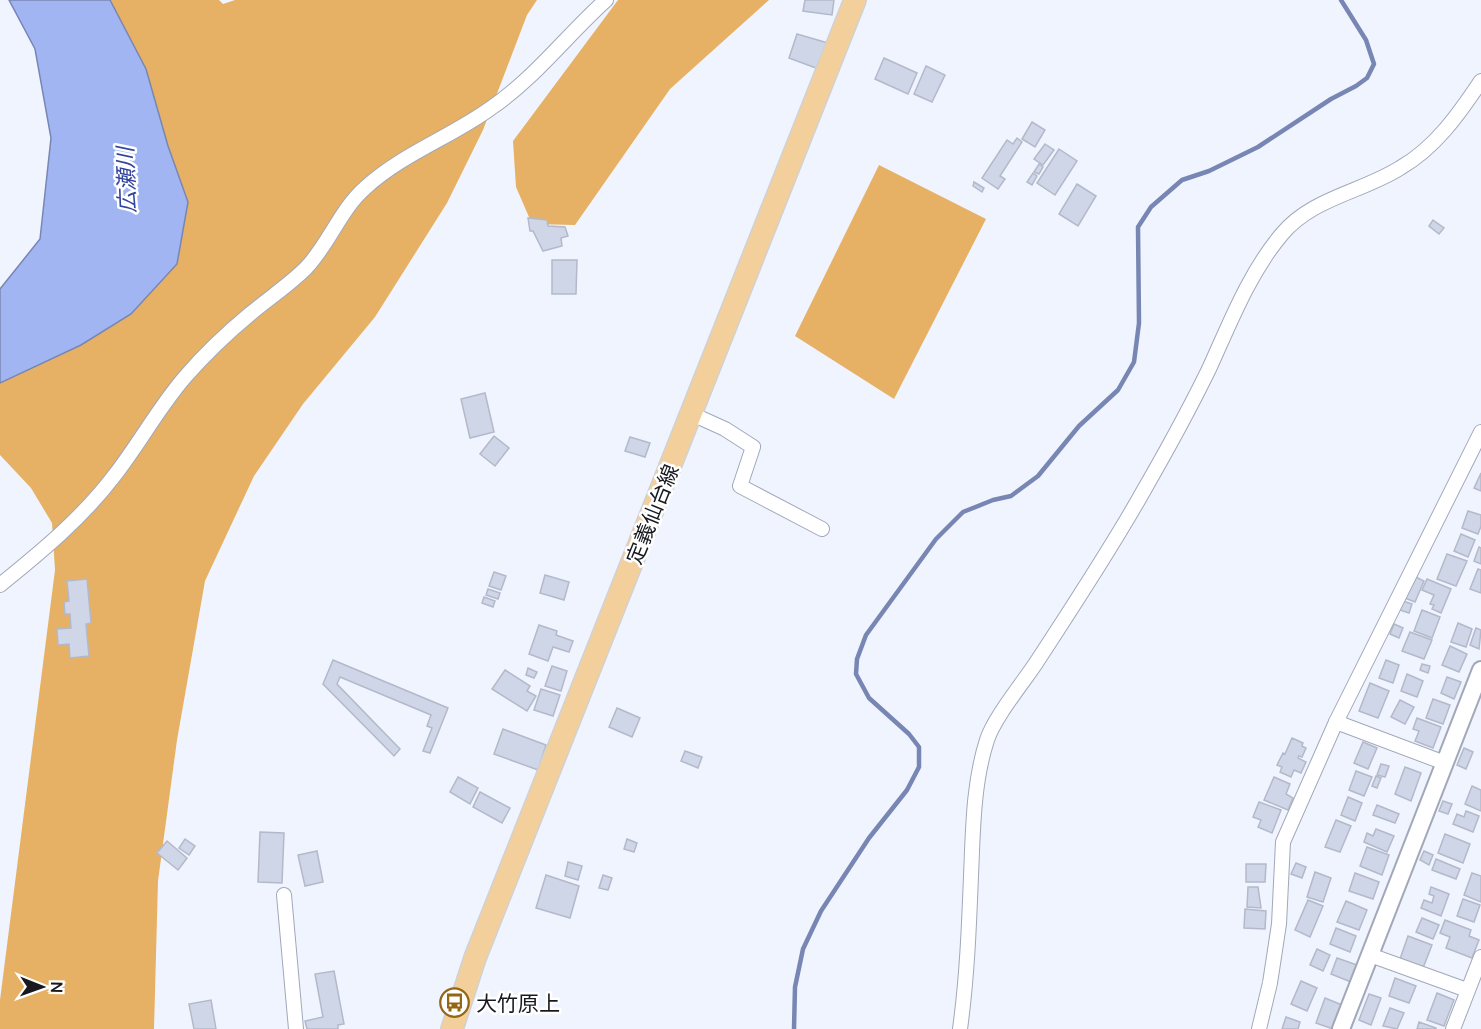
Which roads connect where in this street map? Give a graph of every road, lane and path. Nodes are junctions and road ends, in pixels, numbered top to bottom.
1 (606, 0) edge
2 (855, 0) edge
3 (1481, 81) edge
4 (692, 414) junction
5 (1481, 432) edge
6 (822, 529) dead end
7 (0, 585) edge
8 (1481, 670) edge
9 (1336, 722) junction
10 (1445, 763) junction
11 (284, 895) dead end
12 (1370, 955) junction
13 (1481, 957) edge
14 (1467, 990) junction
15 (296, 1029) edge
16 (452, 1029) edge
17 (960, 1029) edge
18 (1259, 1029) edge
19 (1341, 1029) edge
20 (1453, 1029) edge

1 - 7 street
2 - 4 main road, 定義仙台線
3 - 17 street
4 - 6 street
4 - 16 main road, 定義仙台線
5 - 9 street
8 - 10 street
9 - 10 street
9 - 18 street
10 - 12 street
11 - 15 street
12 - 14 street
12 - 19 street
13 - 14 street
14 - 20 street

